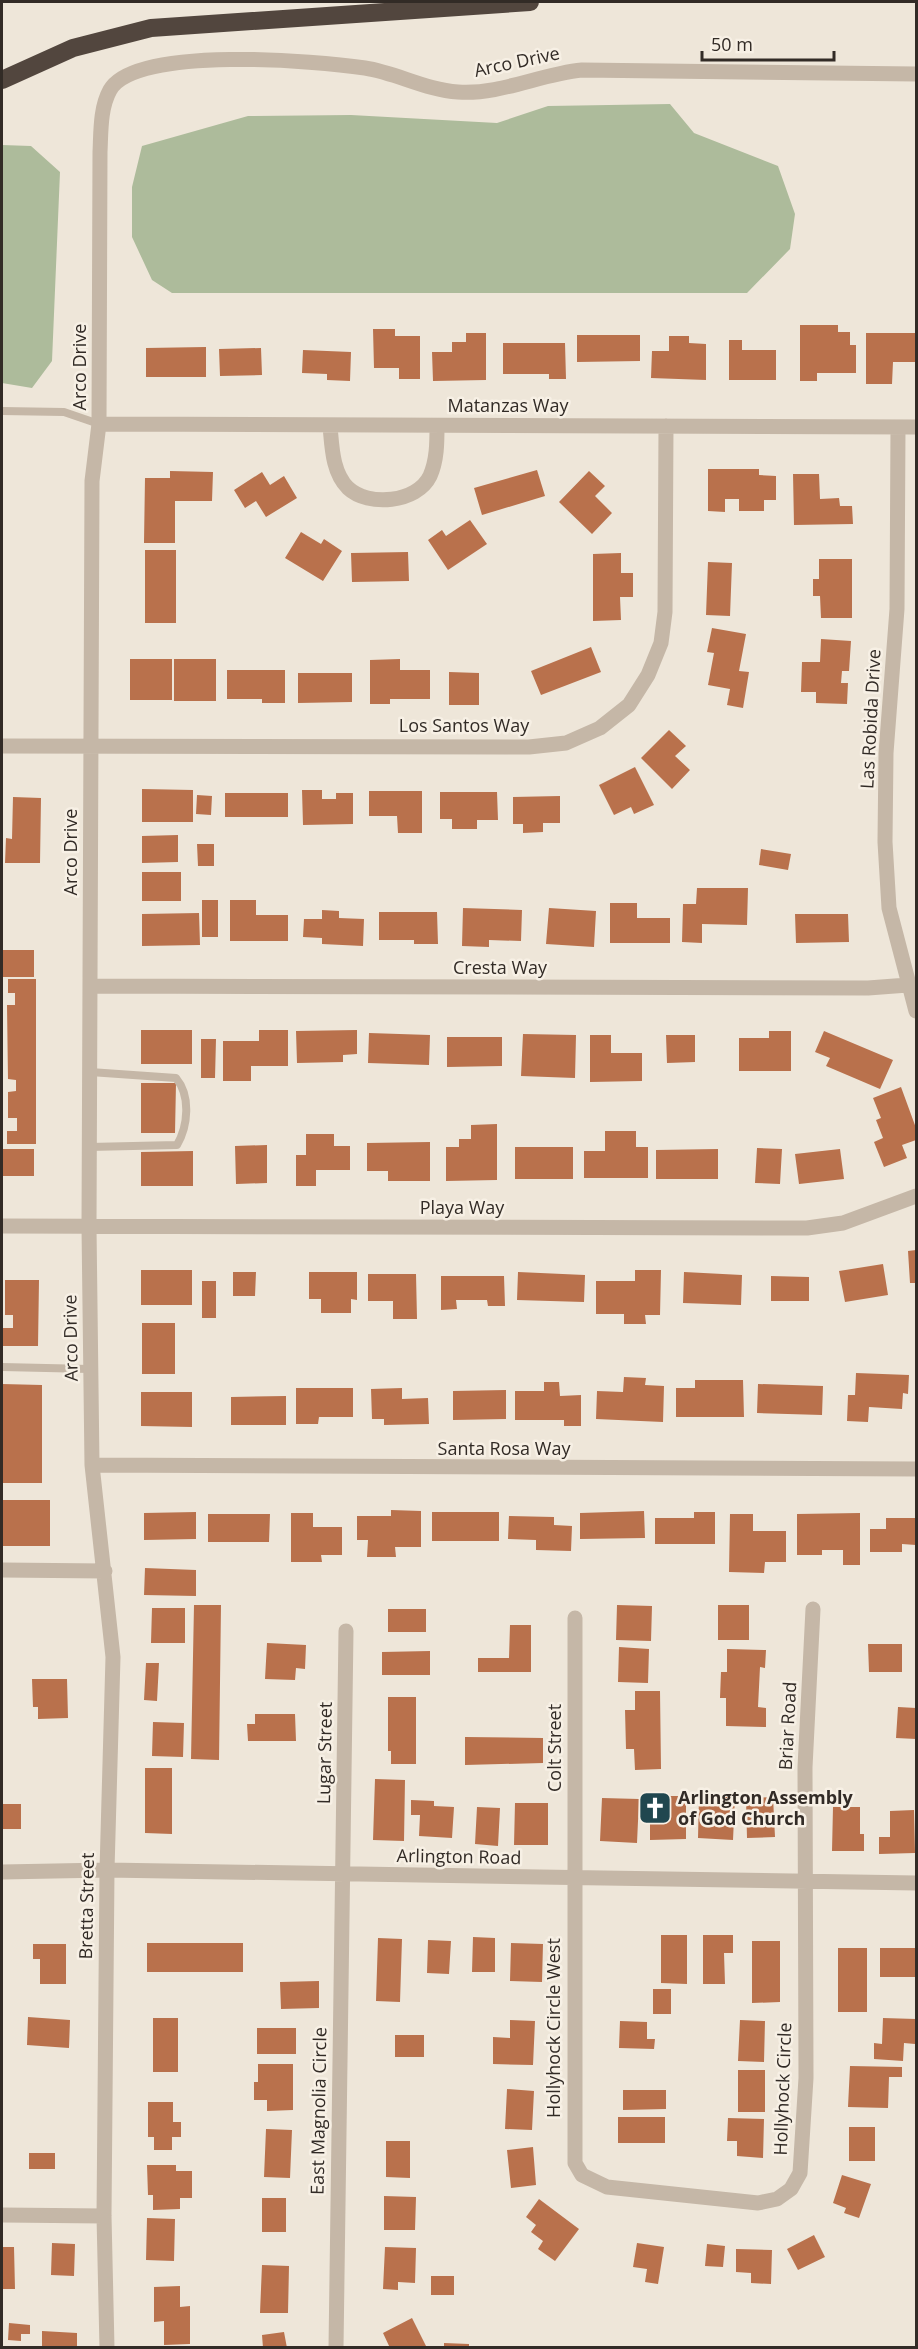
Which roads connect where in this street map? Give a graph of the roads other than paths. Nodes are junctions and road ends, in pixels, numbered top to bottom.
1 (530, 2) edge
2 (916, 74) edge
3 (2, 80) edge
4 (2, 411) edge
5 (99, 424) junction
6 (330, 426) junction
7 (437, 426) junction
8 (666, 426) junction
9 (898, 427) junction
10 (916, 427) edge
11 (2, 746) edge
12 (91, 746) junction
13 (908, 985) junction
14 (90, 986) junction
15 (916, 1011) edge
16 (90, 1072) junction
17 (89, 1147) junction
18 (916, 1196) edge
19 (2, 1226) edge
20 (89, 1227) junction
21 (2, 1367) edge
22 (90, 1369) junction
23 (92, 1465) junction
24 (916, 1468) edge
25 (2, 1570) edge
26 (105, 1571) junction
27 (813, 1609) dead end
28 (575, 1618) dead end
29 (346, 1631) dead end
30 (107, 1870) junction
31 (2, 1872) edge
32 (342, 1876) junction
33 (573, 1878) junction
34 (804, 1881) junction
35 (916, 1883) edge
36 (582, 2175) joint
37 (2, 2215) edge
38 (104, 2216) junction
39 (107, 2348) edge
40 (336, 2348) edge

1 - 3 highway
2 - 5 street, Arco Drive
4 - 5 lane
5 - 6 street, Matanzas Way
5 - 12 street, Arco Drive
6 - 7 street, Matanzas Way
6 - 7 street
7 - 8 street, Matanzas Way
8 - 9 street, Matanzas Way
8 - 12 street, Los Santos Way
9 - 10 street, Matanzas Way
9 - 13 street, Las Robida Drive
11 - 12 street, Los Santos Way
12 - 14 street, Arco Drive
13 - 14 street, Cresta Way
13 - 15 street, Las Robida Drive
14 - 16 street, Arco Drive
16 - 17 street, Arco Drive
16 - 17 lane
17 - 20 street, Arco Drive
18 - 20 street, Playa Way
19 - 20 street, Playa Way
20 - 22 street, Arco Drive
21 - 22 lane
22 - 23 street, Arco Drive
23 - 24 street, Santa Rosa Way
23 - 26 street, Bretta Street
25 - 26 street
26 - 30 street, Bretta Street
27 - 34 street, Briar Road
28 - 33 street, Colt Street
29 - 32 street, Lugar Street
30 - 31 street, Arlington Road
30 - 32 street, Arlington Road
30 - 38 street, Bretta Street
32 - 33 street, Arlington Road
32 - 40 street, East Magnolia Circle
33 - 34 street, Arlington Road
33 - 36 street, Hollyhock Circle West
34 - 35 street, Arlington Road
34 - 36 street, Hollyhock Circle
37 - 38 street
38 - 39 street, Bretta Street

